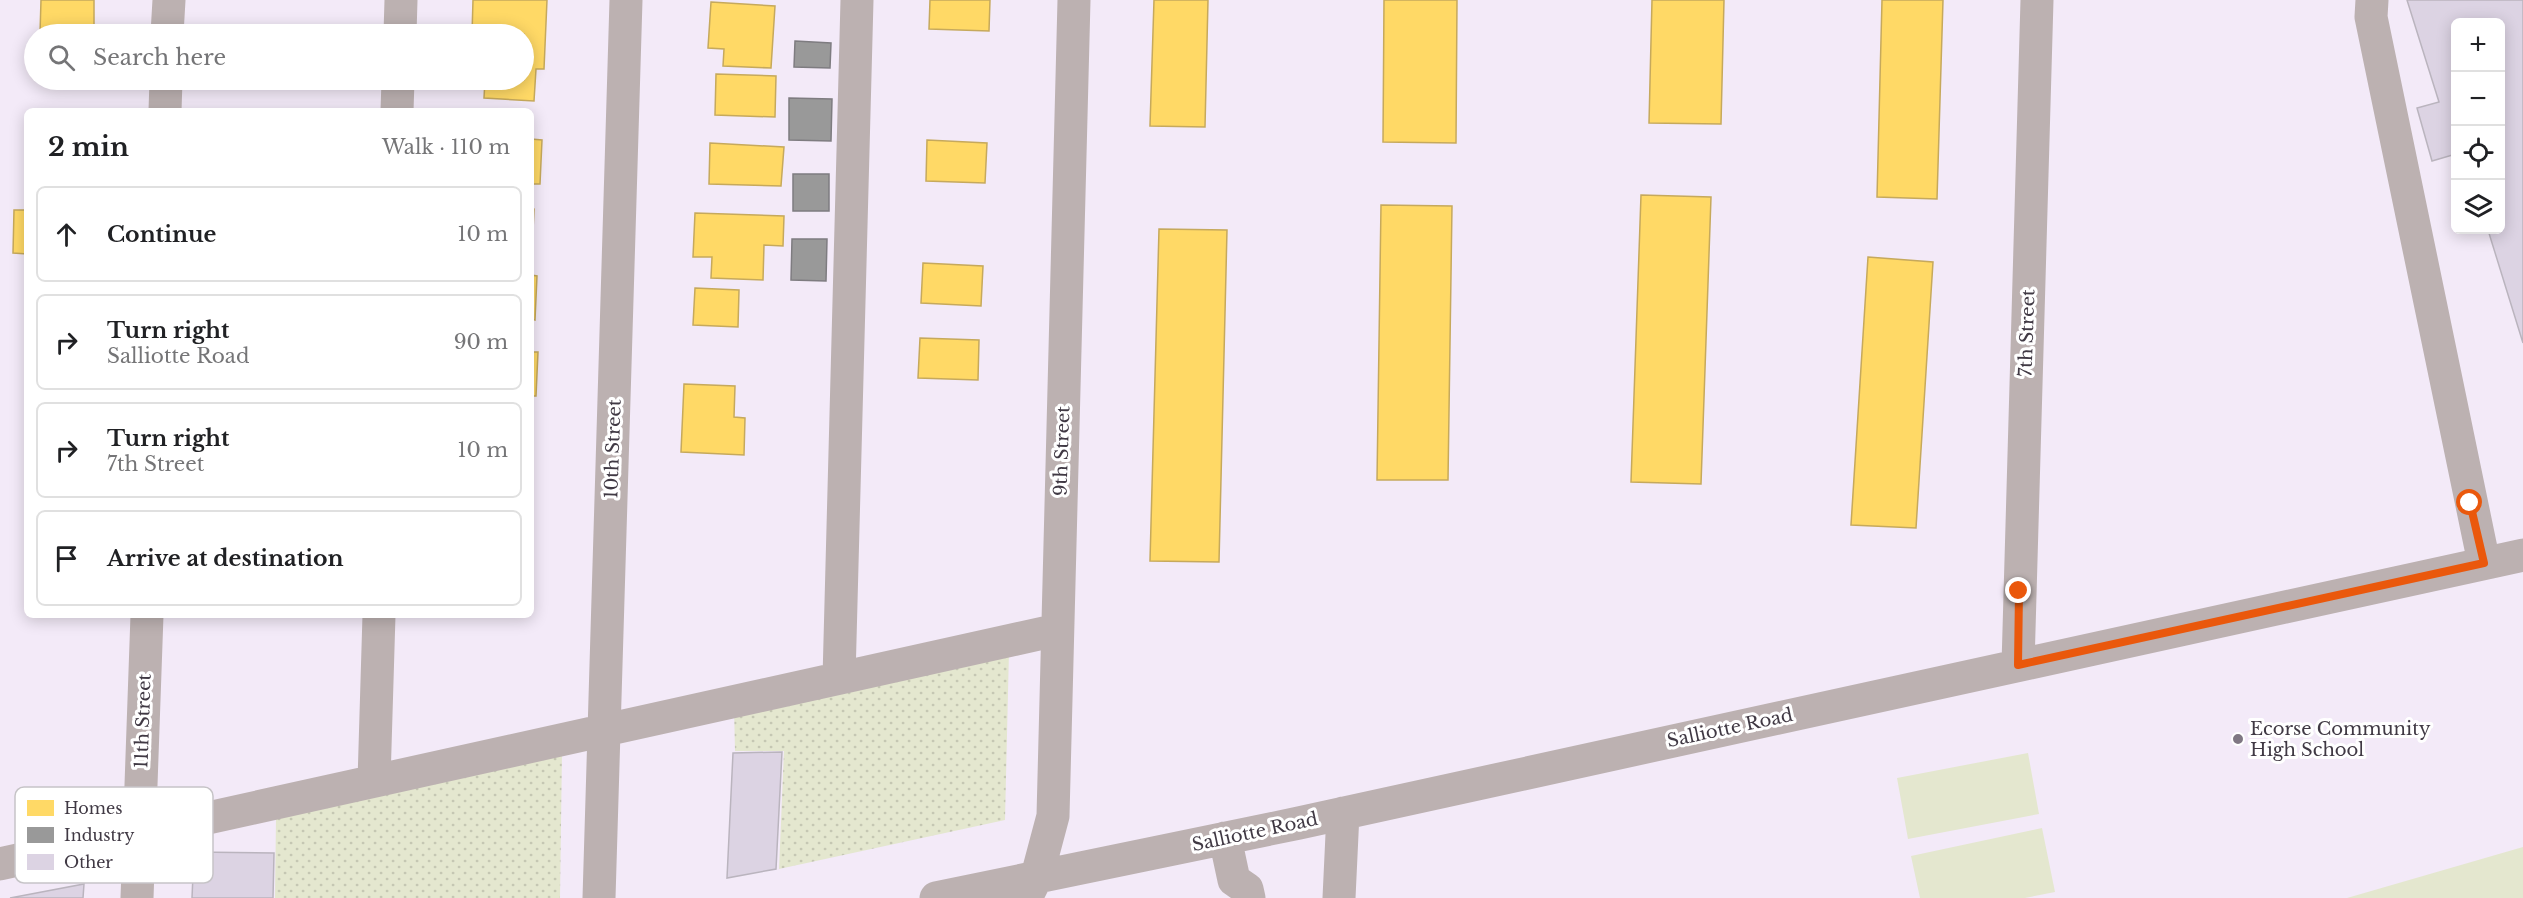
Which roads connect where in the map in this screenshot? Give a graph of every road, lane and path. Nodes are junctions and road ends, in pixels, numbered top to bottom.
1 (169, 0) edge
2 (401, 0) edge
3 (626, 0) edge
4 (857, 0) edge
5 (1074, 0) edge
6 (2037, 0) edge
7 (2372, 0) edge
8 (168, 24) edge
9 (400, 24) edge
10 (166, 90) edge
11 (398, 90) edge
12 (165, 108) edge
13 (397, 108) edge
14 (2523, 555) edge
15 (2484, 563) junction
16 (147, 618) edge
17 (380, 618) edge
18 (1057, 630) junction
19 (2018, 665) junction
20 (839, 678) junction
21 (604, 730) junction
22 (374, 781) junction
23 (141, 787) edge
24 (1343, 813) junction
25 (213, 816) edge
26 (1225, 838) junction
27 (15, 861) edge
28 (0, 864) edge
29 (138, 883) edge
30 (1032, 887) edge
31 (1237, 892) edge
32 (137, 898) edge
33 (599, 898) edge
34 (936, 898) edge
35 (1339, 898) edge

1 - 8 street
2 - 9 street
3 - 21 street, 10th Street
4 - 20 street
5 - 18 street, 9th Street
6 - 19 street, 7th Street
7 - 15 street
10 - 12 street
11 - 13 street
14 - 15 street, Salliotte Road
15 - 19 street, Salliotte Road
16 - 23 street, 11th Street
17 - 22 street
18 - 20 street
18 - 30 street, 9th Street
19 - 24 street, Salliotte Road
20 - 21 street
21 - 22 street
21 - 33 street, 10th Street
22 - 25 street
24 - 26 street, Salliotte Road
24 - 35 street
26 - 30 street, Salliotte Road
26 - 31 street
27 - 28 street
29 - 32 street, 11th Street
30 - 34 street, Salliotte Road

